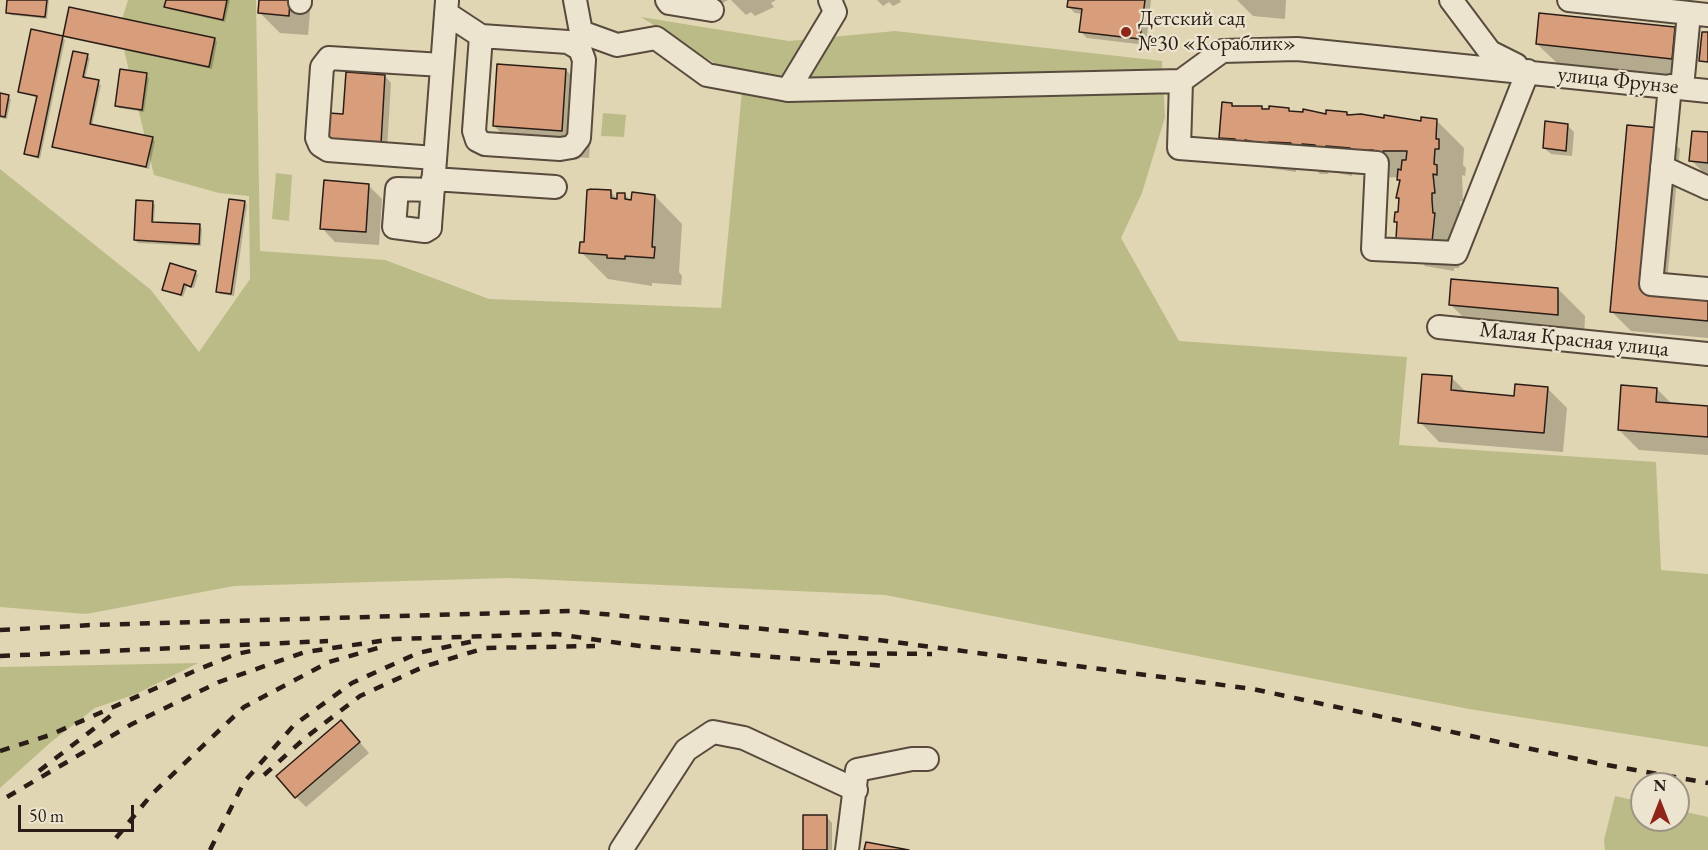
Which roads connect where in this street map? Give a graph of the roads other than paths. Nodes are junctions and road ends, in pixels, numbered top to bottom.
1 (574, 0) edge
2 (830, 0) edge
3 (1451, 0) edge
4 (1569, 0) edge
5 (668, 2) edge
6 (446, 6) edge
7 (712, 10) dead end
8 (1699, 14) edge
9 (481, 36) junction
10 (656, 38) junction
11 (442, 64) junction
12 (1528, 71) junction
13 (1181, 81) junction
14 (1676, 87) junction
15 (788, 90) junction
16 (1708, 91) edge
17 (1662, 167) junction
18 (1708, 172) edge
19 (434, 175) junction
20 (555, 187) dead end
21 (1708, 188) edge
22 (1708, 289) edge
23 (1439, 327) dead end
24 (1708, 354) edge
25 (927, 759) dead end
26 (856, 790) junction
27 (621, 850) edge
28 (847, 850) edge

1 - 10 street
2 - 15 street
3 - 12 street
4 - 8 street
5 - 7 street
5 - 10 street
6 - 9 street
6 - 11 street
8 - 14 street
9 - 9 street
10 - 15 street
11 - 19 street
11 - 19 street
12 - 13 street, улица Фрунзе
12 - 13 street
12 - 14 street, улица Фрунзе
13 - 15 street
14 - 16 street, улица Фрунзе
14 - 17 street
17 - 18 street
17 - 21 street
17 - 22 street
19 - 20 street
23 - 24 street, Малая Красная улица
25 - 26 street
26 - 27 street
26 - 28 street

